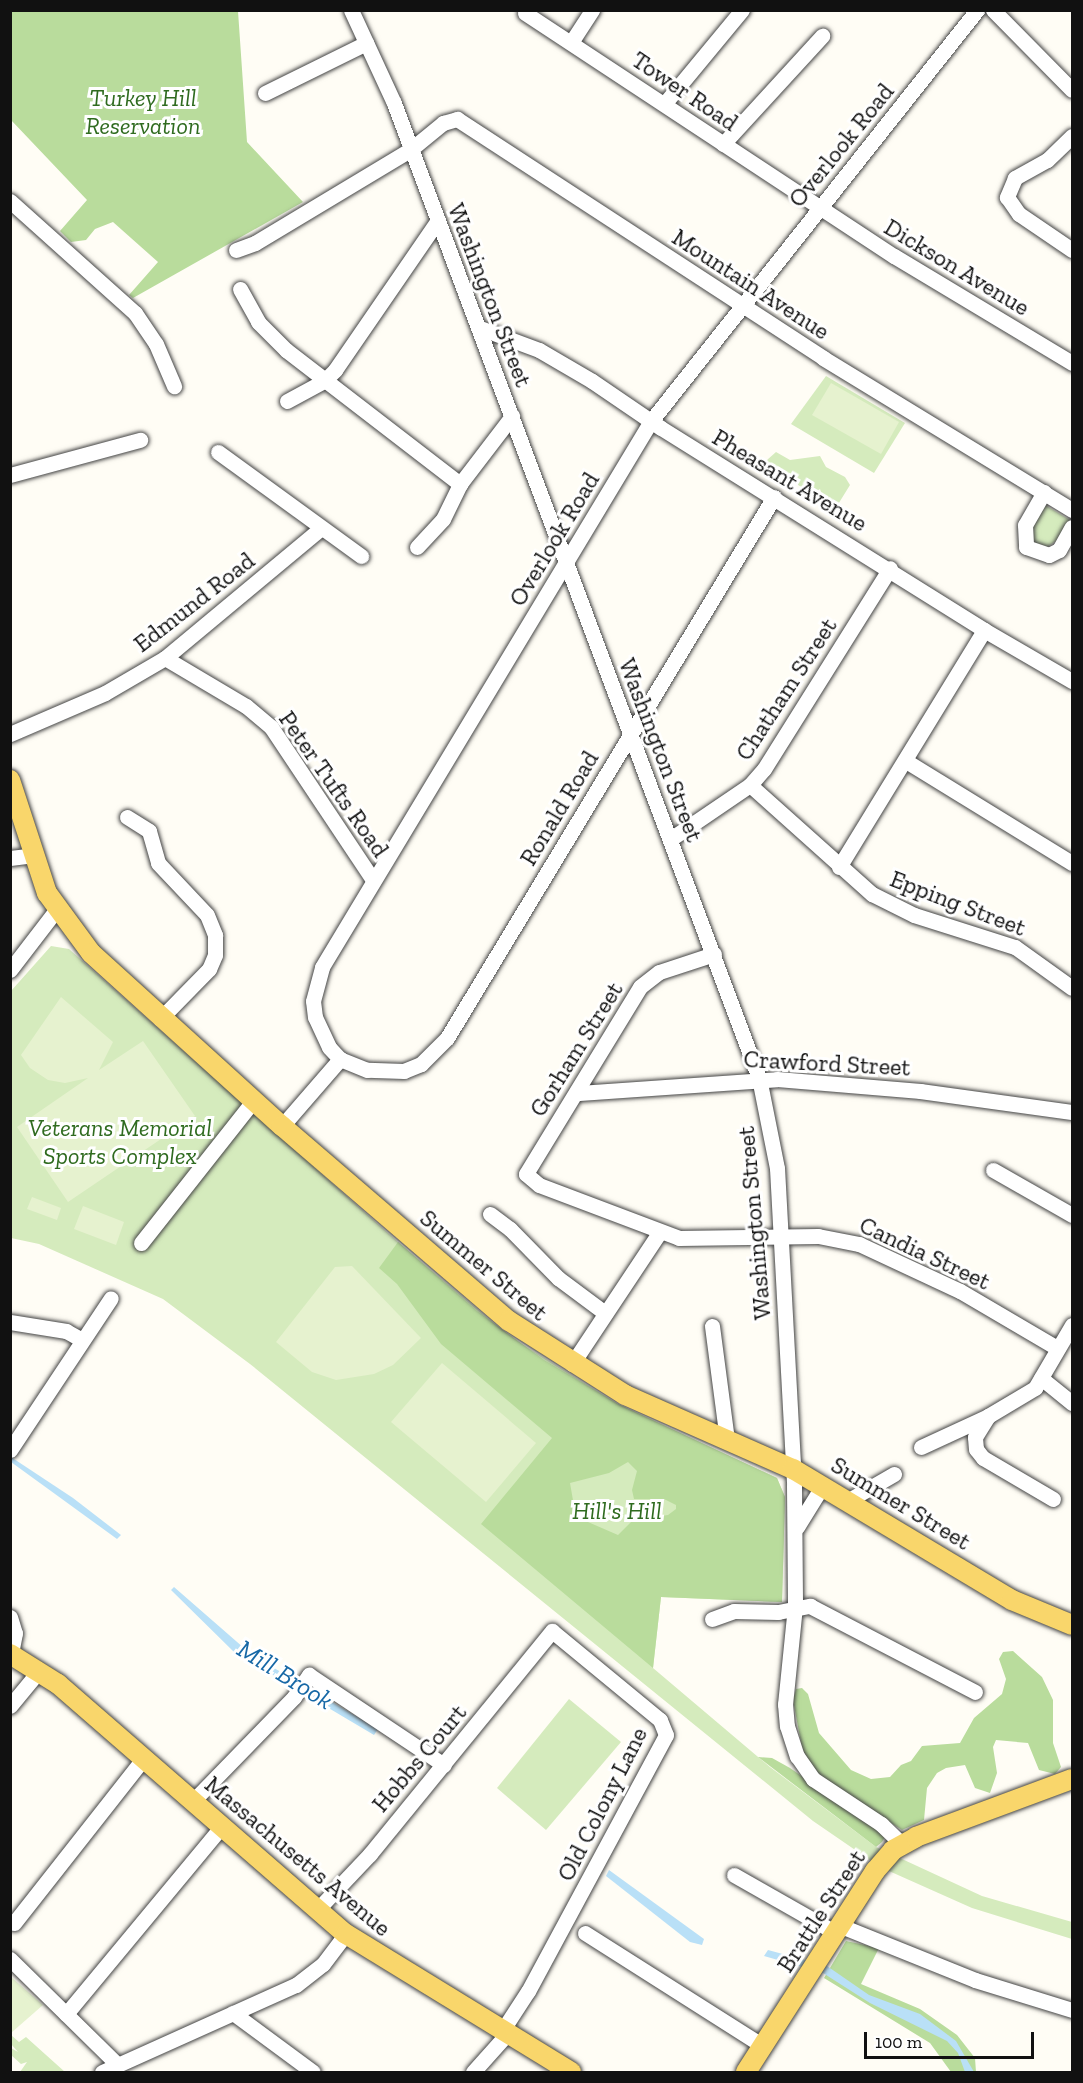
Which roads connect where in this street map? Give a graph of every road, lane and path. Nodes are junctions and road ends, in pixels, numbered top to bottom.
1 (351, 10) edge
2 (592, 10) edge
3 (742, 10) edge
4 (977, 10) edge
5 (993, 10) edge
6 (525, 13) dead end
7 (822, 36) dead end
8 (572, 41) junction
9 (366, 43) junction
10 (1070, 83) edge
11 (265, 93) dead end
12 (665, 103) junction
13 (1072, 136) edge
14 (723, 144) junction
15 (411, 150) junction
16 (10, 201) edge
17 (819, 207) junction
18 (438, 220) junction
19 (236, 250) dead end
20 (1072, 250) edge
21 (240, 290) dead end
22 (744, 304) junction
23 (480, 328) junction
24 (1072, 363) edge
25 (324, 381) junction
26 (174, 386) dead end
27 (287, 401) dead end
28 (512, 416) junction
29 (651, 422) junction
30 (140, 440) dead end
31 (218, 452) dead end
32 (10, 475) edge
33 (460, 484) junction
34 (1044, 492) junction
35 (774, 497) junction
36 (1072, 510) edge
37 (1072, 527) edge
38 (320, 529) junction
39 (417, 547) dead end
40 (361, 556) dead end
41 (566, 564) junction
42 (890, 568) junction
43 (984, 630) junction
44 (165, 658) junction
45 (1072, 681) edge
46 (10, 734) edge
47 (630, 735) junction
48 (906, 761) junction
49 (10, 780) edge
50 (750, 785) junction
51 (127, 816) dead end
52 (672, 838) junction
53 (34, 855) junction
54 (10, 858) edge
55 (1072, 864) edge
56 (839, 867) junction
57 (373, 880) junction
58 (56, 910) junction
59 (714, 954) junction
60 (10, 970) edge
61 (1072, 988) edge
62 (160, 1019) junction
63 (340, 1059) junction
64 (759, 1078) junction
65 (579, 1093) junction
66 (253, 1101) junction
67 (1072, 1112) edge
68 (282, 1126) junction
69 (993, 1170) dead end
70 (526, 1174) joint
71 (490, 1214) dead end
72 (1072, 1215) edge
73 (659, 1233) junction
74 (781, 1236) junction
75 (141, 1242) dead end
76 (111, 1298) dead end
77 (605, 1313) junction
78 (10, 1322) edge
79 (1072, 1325) edge
80 (712, 1326) dead end
81 (82, 1340) junction
82 (1057, 1348) junction
83 (572, 1364) junction
84 (1041, 1378) junction
85 (1072, 1403) edge
86 (988, 1416) junction
87 (727, 1440) junction
88 (921, 1447) dead end
89 (10, 1450) edge
90 (793, 1469) junction
91 (894, 1474) dead end
92 (823, 1485) junction
93 (1053, 1499) dead end
94 (849, 1500) junction
95 (795, 1536) junction
96 (795, 1606) junction
97 (10, 1617) edge
98 (712, 1619) dead end
99 (1072, 1625) edge
100 (552, 1631) joint
101 (11, 1654) edge
102 (39, 1671) junction
103 (975, 1692) dead end
104 (10, 1706) edge
105 (143, 1759) junction
106 (444, 1765) junction
107 (1072, 1779) edge
108 (192, 1802) junction
109 (221, 1827) junction
110 (902, 1844) junction
111 (734, 1875) dead end
112 (317, 1910) junction
113 (14, 1923) dead end
114 (838, 1929) junction
115 (346, 1934) junction
116 (585, 1934) dead end
117 (10, 1959) edge
118 (1072, 2010) edge
119 (233, 2013) junction
120 (66, 2014) junction
121 (504, 2032) junction
122 (763, 2046) junction
123 (118, 2062) junction
124 (102, 2073) edge
125 (133, 2073) edge
126 (313, 2073) edge
127 (473, 2073) edge
128 (571, 2073) edge
129 (746, 2073) edge

1 - 9 street, Washington Street
2 - 8 street
3 - 12 street
4 - 17 street, Overlook Road
5 - 10 street
6 - 8 street, Tower Road
7 - 14 street
8 - 12 street, Tower Road
9 - 11 street
9 - 15 street, Washington Street
12 - 14 street, Tower Road
13 - 20 street
14 - 17 street, Tower Road
15 - 18 street, Washington Street
15 - 19 street, Mountain Avenue
15 - 22 street, Mountain Avenue
16 - 26 street
17 - 22 street, Overlook Road
17 - 24 street, Dickson Avenue
18 - 23 street, Washington Street
18 - 25 street
21 - 25 street
22 - 29 street, Overlook Road
22 - 34 street, Mountain Avenue
23 - 28 street, Washington Street
23 - 29 street, Pheasant Avenue
25 - 27 street
25 - 33 street
28 - 33 street
28 - 41 street, Washington Street
29 - 35 street, Pheasant Avenue
29 - 41 street, Overlook Road
30 - 32 street
31 - 38 street
33 - 39 street
34 - 36 street, Mountain Avenue
34 - 37 street
35 - 42 street, Pheasant Avenue
35 - 47 street, Ronald Road
38 - 40 street
38 - 44 street, Edmund Road
41 - 47 street, Washington Street
41 - 57 street, Overlook Road
42 - 43 street, Pheasant Avenue
42 - 50 street, Chatham Street
43 - 45 street, Pheasant Avenue
43 - 48 street
44 - 46 street, Edmund Road
44 - 57 street, Peter Tufts Road
47 - 52 street, Washington Street
47 - 63 street, Ronald Road
48 - 55 street
48 - 56 street
49 - 53 main road, Summer Street
50 - 52 street, Chatham Street
50 - 56 street, Epping Street
51 - 62 street
52 - 59 street, Washington Street
53 - 54 street
53 - 58 main road, Summer Street
56 - 61 street, Epping Street
57 - 63 street, Overlook Road
58 - 60 street
58 - 62 main road, Summer Street
59 - 64 street, Washington Street
59 - 65 street, Gorham Street
62 - 66 main road, Summer Street
63 - 68 street
64 - 65 street, Crawford Street
64 - 67 street, Crawford Street
64 - 74 street, Washington Street
65 - 70 street, Gorham Street
66 - 68 main road, Summer Street
66 - 75 street
68 - 83 main road, Summer Street
69 - 72 street
70 - 73 street, Candia Street
71 - 77 street
73 - 74 street, Candia Street
73 - 77 street
74 - 82 street, Candia Street
74 - 90 street, Washington Street
76 - 81 street
77 - 83 street
78 - 81 street
79 - 82 street
80 - 87 street
81 - 89 street
82 - 84 street
83 - 87 main road, Summer Street
84 - 85 street
84 - 86 street
86 - 88 street
86 - 93 street
87 - 90 main road, Summer Street
90 - 92 main road, Summer Street
90 - 95 street, Washington Street
91 - 94 street
92 - 94 main road, Summer Street
92 - 95 street, Washington Street
94 - 99 main road, Summer Street
95 - 96 street, Washington Street
96 - 98 street
96 - 103 street
96 - 110 street, Washington Street
97 - 101 street
100 - 106 street, Hobbs Court
100 - 121 street, Old Colony Lane
101 - 102 main road, Massachusetts Avenue
102 - 104 street
102 - 105 main road, Massachusetts Avenue
105 - 108 main road, Massachusetts Avenue
105 - 113 street
106 - 108 street
106 - 112 street, Hobbs Court
107 - 110 main road, Brattle Street
108 - 109 main road, Massachusetts Avenue
109 - 112 main road, Massachusetts Avenue
109 - 120 street
110 - 114 main road, Brattle Street
111 - 114 street
112 - 115 main road, Massachusetts Avenue
114 - 118 street
114 - 122 main road, Brattle Street
115 - 119 street
115 - 121 main road, Massachusetts Avenue
116 - 122 street
117 - 120 street
119 - 123 street
119 - 126 street
120 - 123 street
121 - 127 street
121 - 128 main road, Massachusetts Avenue
122 - 129 main road, Brattle Street
123 - 124 street
123 - 125 street

